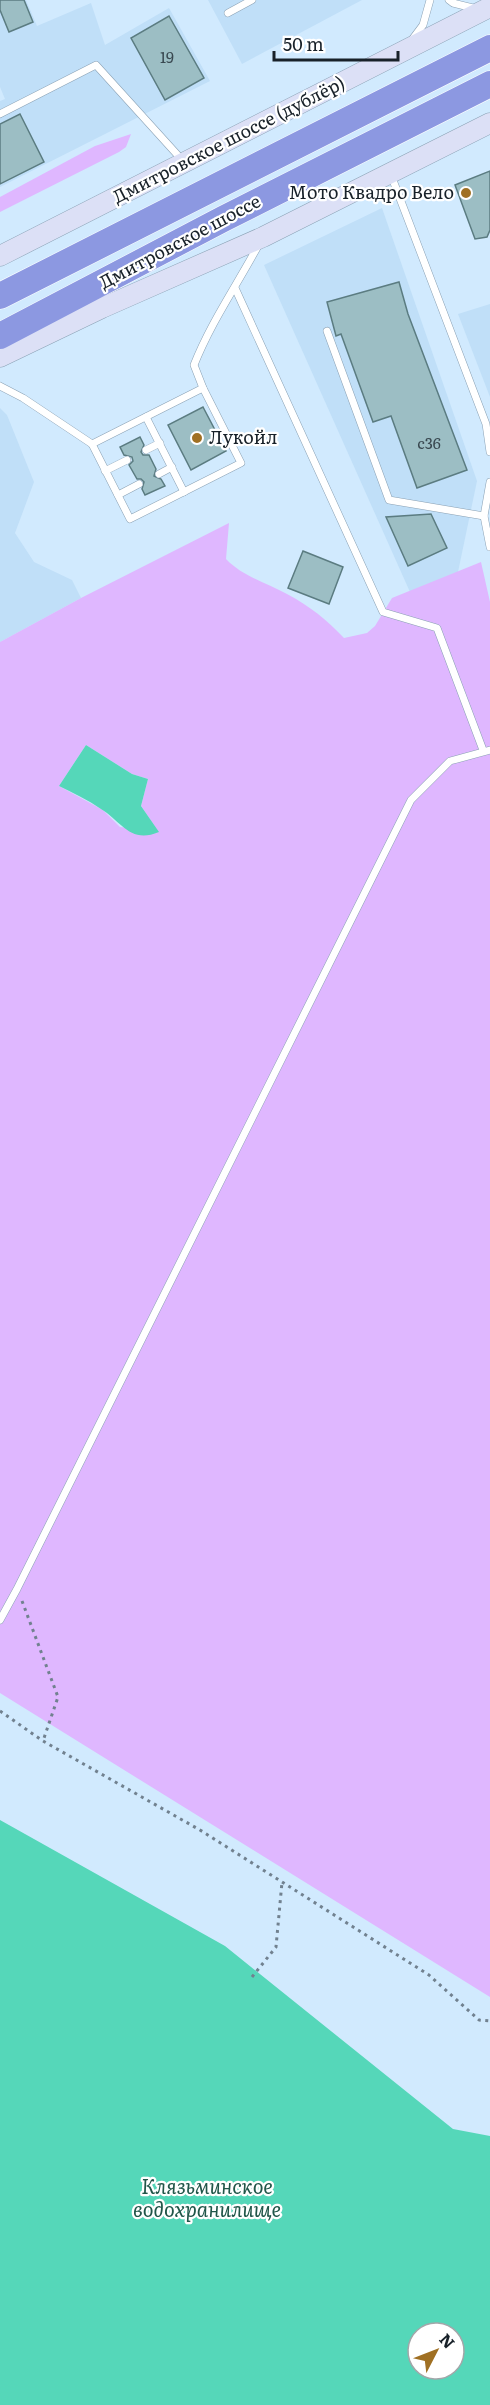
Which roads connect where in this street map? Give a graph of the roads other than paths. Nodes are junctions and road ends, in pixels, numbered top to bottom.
1 (252, 0) edge
2 (430, 0) edge
3 (448, 0) edge
4 (489, 8) edge
5 (228, 13) dead end
6 (490, 48) edge
7 (404, 51) junction
8 (490, 84) edge
9 (0, 114) edge
10 (490, 123) edge
11 (185, 162) junction
12 (390, 173) junction
13 (263, 237) junction
14 (0, 256) edge
15 (236, 288) junction
16 (0, 296) edge
17 (327, 331) dead end
18 (0, 336) edge
19 (0, 357) edge
20 (0, 386) edge
21 (203, 388) junction
22 (146, 417) junction
23 (160, 443) junction
24 (92, 444) junction
25 (146, 450) dead end
26 (490, 452) edge
27 (127, 460) dead end
28 (172, 467) junction
29 (105, 471) junction
30 (159, 474) dead end
31 (490, 482) edge
32 (139, 484) dead end
33 (184, 492) junction
34 (118, 495) junction
35 (484, 516) junction
36 (490, 546) edge
37 (487, 750) edge
38 (0, 1620) edge

1 - 5 lane
2 - 7 lane
3 - 4 lane
4 - 7 main road, Дмитровское шоссе (дублёр)
6 - 16 highway, Дмитровское шоссе
7 - 11 main road, Дмитровское шоссе (дублёр)
8 - 18 highway, Дмитровское шоссе
9 - 11 lane
10 - 12 main road
11 - 14 main road, Дмитровское шоссе (дублёр)
12 - 13 main road
12 - 26 lane
13 - 15 lane
13 - 19 main road
15 - 21 lane
15 - 37 lane
17 - 35 lane
20 - 24 lane
21 - 22 lane
21 - 33 lane
22 - 23 lane
22 - 24 lane
23 - 25 lane
23 - 28 lane
24 - 29 lane
27 - 29 lane
28 - 30 lane
28 - 33 lane
29 - 34 lane
31 - 35 lane
32 - 34 lane
33 - 34 lane
35 - 36 lane
37 - 38 lane

